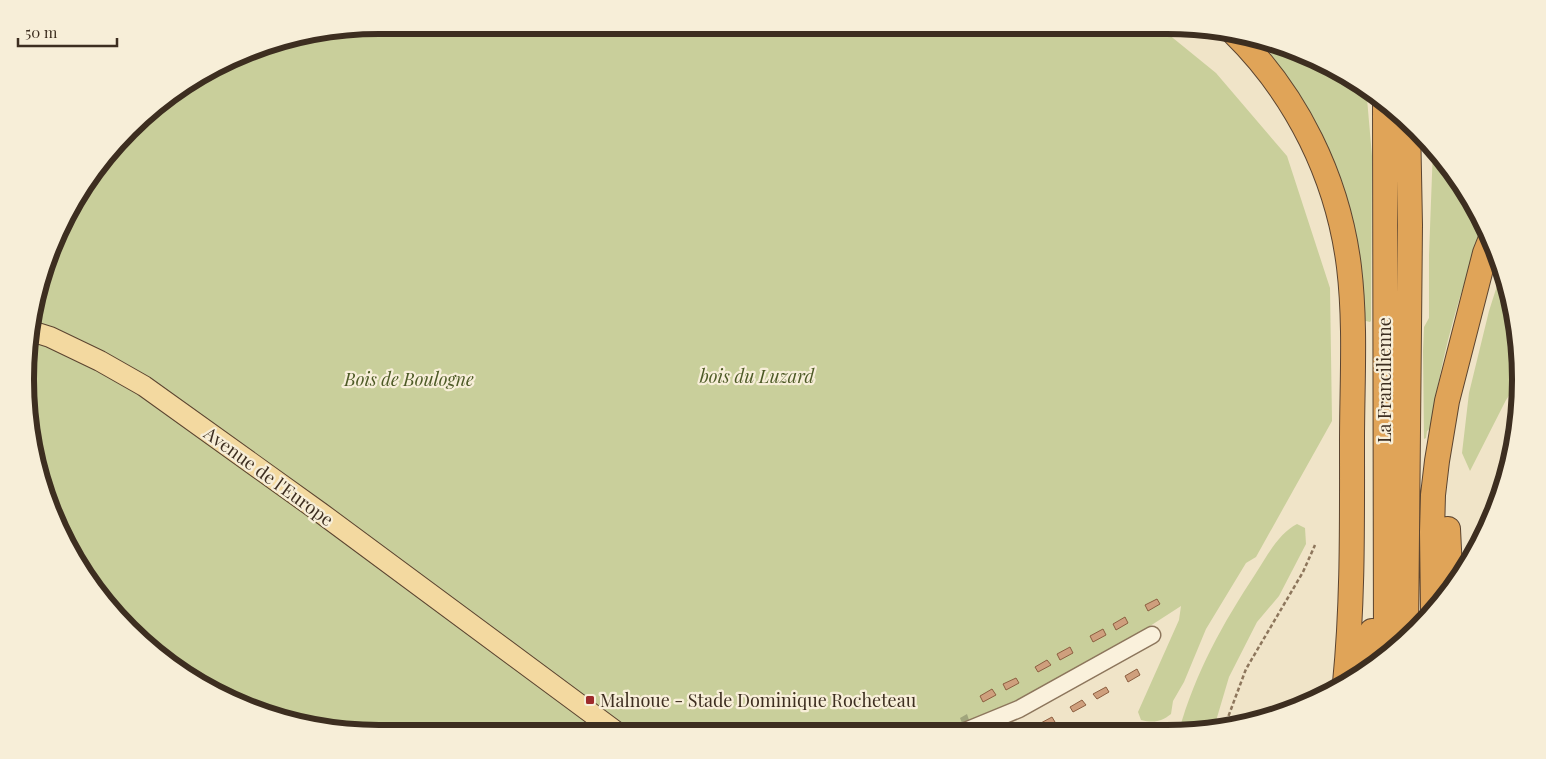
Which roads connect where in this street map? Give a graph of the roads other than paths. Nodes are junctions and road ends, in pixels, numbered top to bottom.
1 (1245, 43) edge
2 (1385, 112) edge
3 (1408, 133) edge
4 (1421, 147) edge
5 (1410, 225) junction
6 (1487, 249) edge
7 (37, 333) edge
8 (1442, 435) junction
9 (1384, 552) junction
10 (1450, 577) edge
11 (1433, 599) edge
12 (1406, 628) edge
13 (1152, 635) dead end
14 (1386, 646) edge
15 (1370, 659) edge
16 (1345, 675) edge
17 (607, 725) edge
18 (981, 725) edge

1 - 16 highway
2 - 9 highway, La Francilienne
3 - 5 highway
4 - 5 highway
5 - 12 highway, La Francilienne
6 - 8 highway
7 - 17 main road, Avenue de l'Europe
8 - 10 highway
8 - 11 highway
9 - 14 highway, La Francilienne
9 - 15 highway
13 - 18 lane

